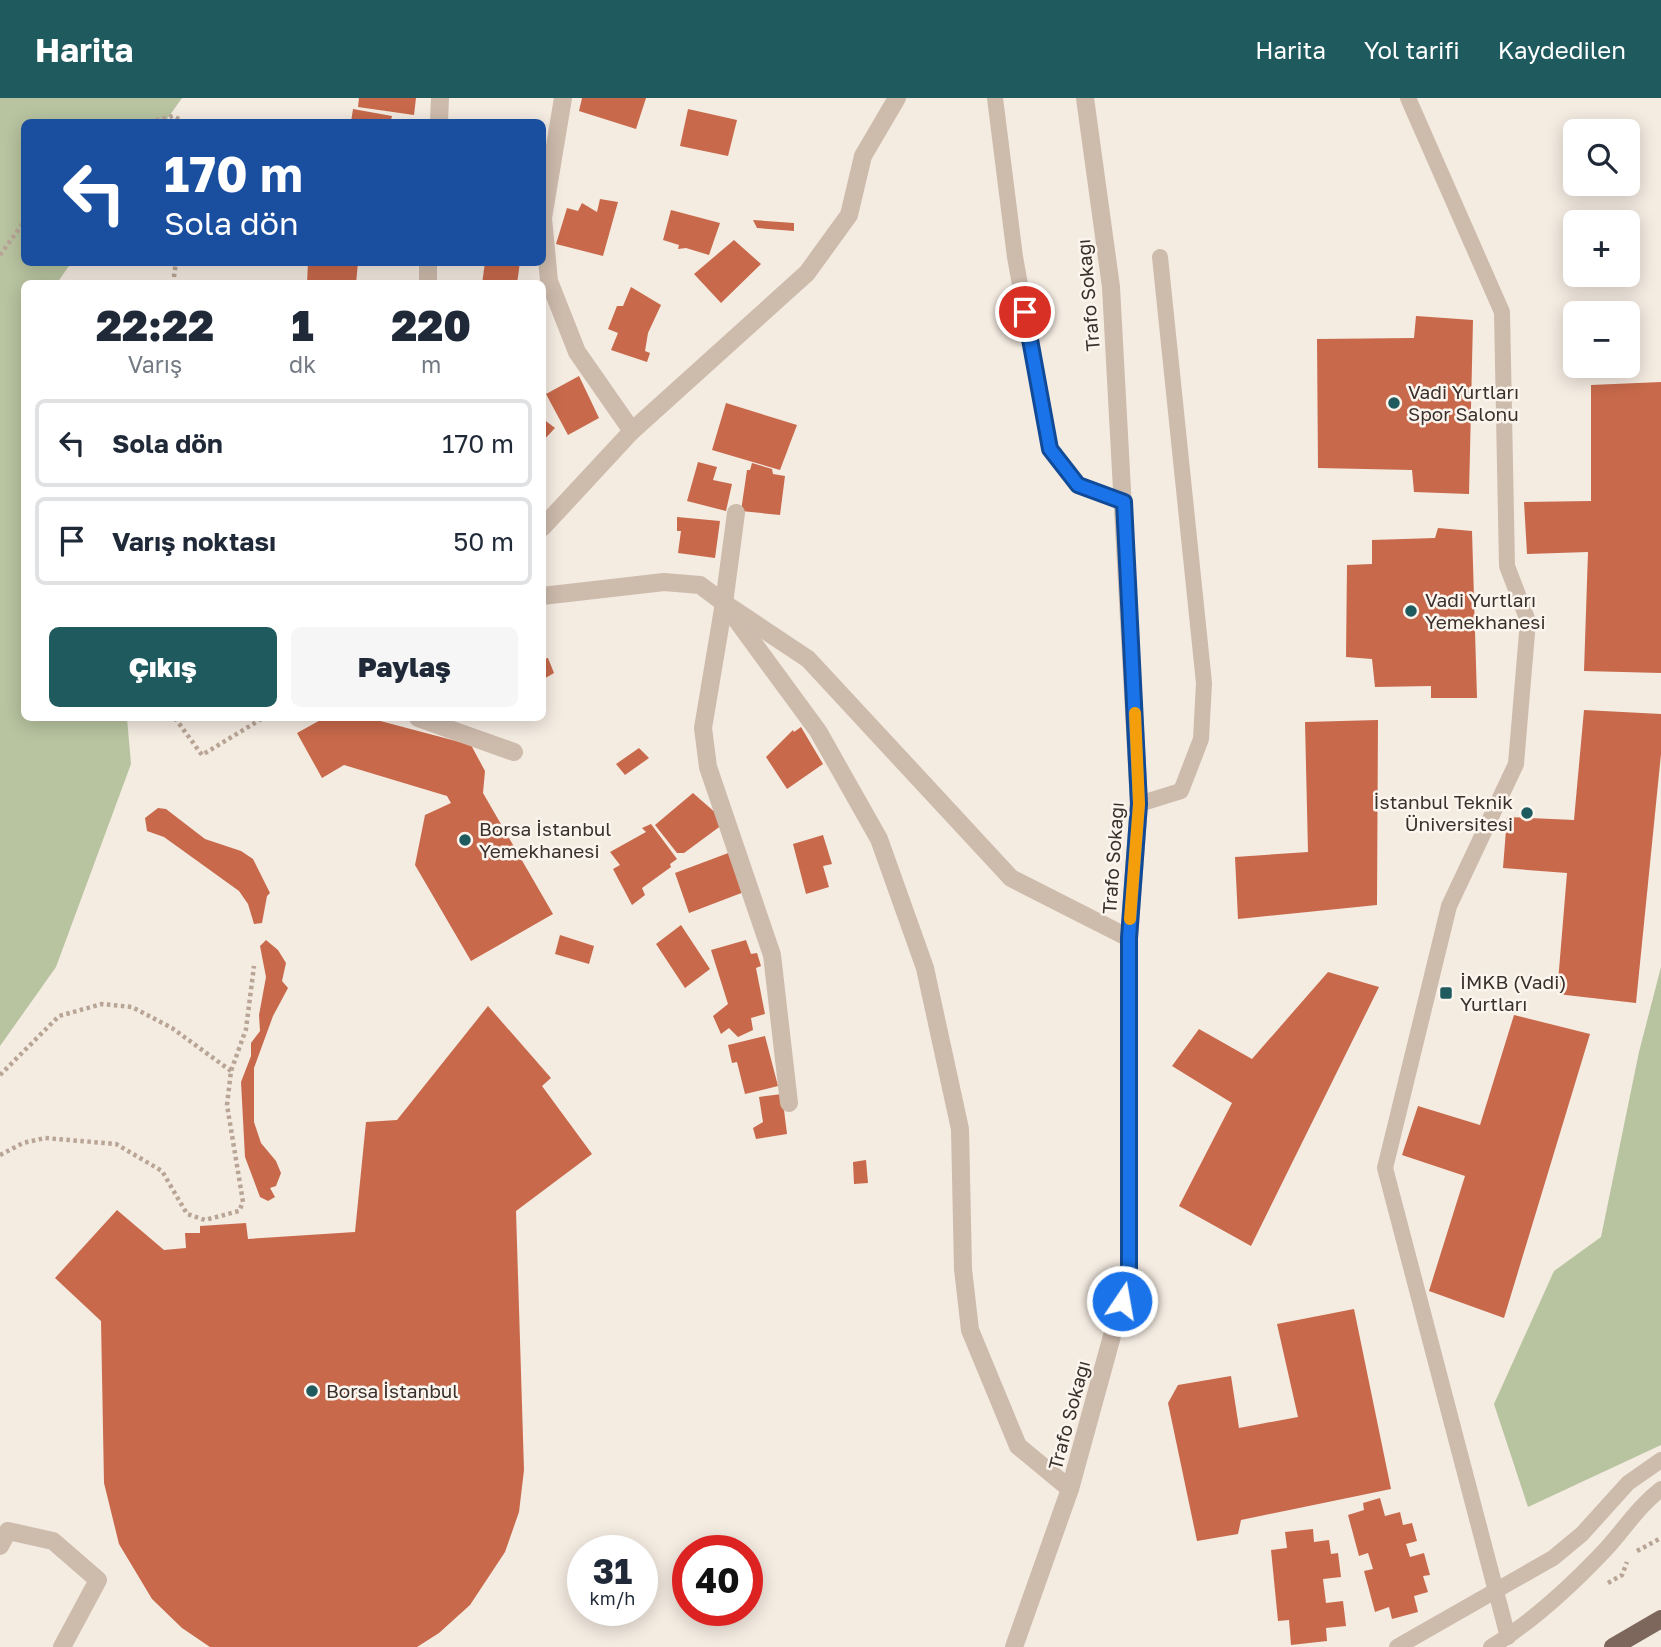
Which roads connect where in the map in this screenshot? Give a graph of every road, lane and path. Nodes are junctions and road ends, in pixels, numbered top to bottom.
1 (440, 98) edge
2 (563, 98) edge
3 (897, 98) edge
4 (995, 98) edge
5 (1085, 98) edge
6 (1408, 98) edge
7 (161, 119) edge
8 (178, 119) edge
9 (439, 119) edge
10 (546, 195) edge
11 (21, 226) edge
12 (546, 254) edge
13 (0, 255) edge
14 (1160, 257) dead end
15 (632, 431) junction
16 (1124, 502) junction
17 (736, 513) dead end
18 (546, 524) edge
19 (546, 596) edge
20 (724, 603) junction
21 (178, 721) edge
22 (258, 721) edge
23 (426, 721) edge
24 (514, 752) dead end
25 (1139, 804) junction
26 (1129, 938) junction
27 (254, 966) dead end
28 (231, 1071) junction
29 (0, 1075) edge
30 (789, 1102) dead end
31 (0, 1155) edge
32 (1661, 1460) edge
33 (1070, 1489) junction
34 (1661, 1489) edge
35 (0, 1546) edge
36 (1493, 1590) junction
37 (1661, 1619) edge
38 (1508, 1637) junction
39 (62, 1647) edge
40 (1014, 1647) edge
41 (1397, 1647) edge
42 (1490, 1647) edge
43 (1613, 1647) edge

1 - 9 street
2 - 10 street
3 - 15 street
4 - 16 lane
5 - 16 street, Trafo Sokağı
6 - 36 lane
7 - 8 path
11 - 13 path
12 - 15 street
14 - 25 lane
15 - 18 street
16 - 25 street, Trafo Sokağı
17 - 20 street
19 - 20 street
20 - 26 street
20 - 30 street
20 - 33 street
21 - 22 path
23 - 24 street
25 - 26 street, Trafo Sokağı
26 - 33 street, Trafo Sokağı
27 - 28 path
28 - 29 path
28 - 31 path
32 - 36 lane
33 - 40 street, Trafo Sokağı
34 - 38 lane
35 - 39 street
36 - 38 lane
36 - 41 lane
37 - 43 main road
38 - 42 lane

